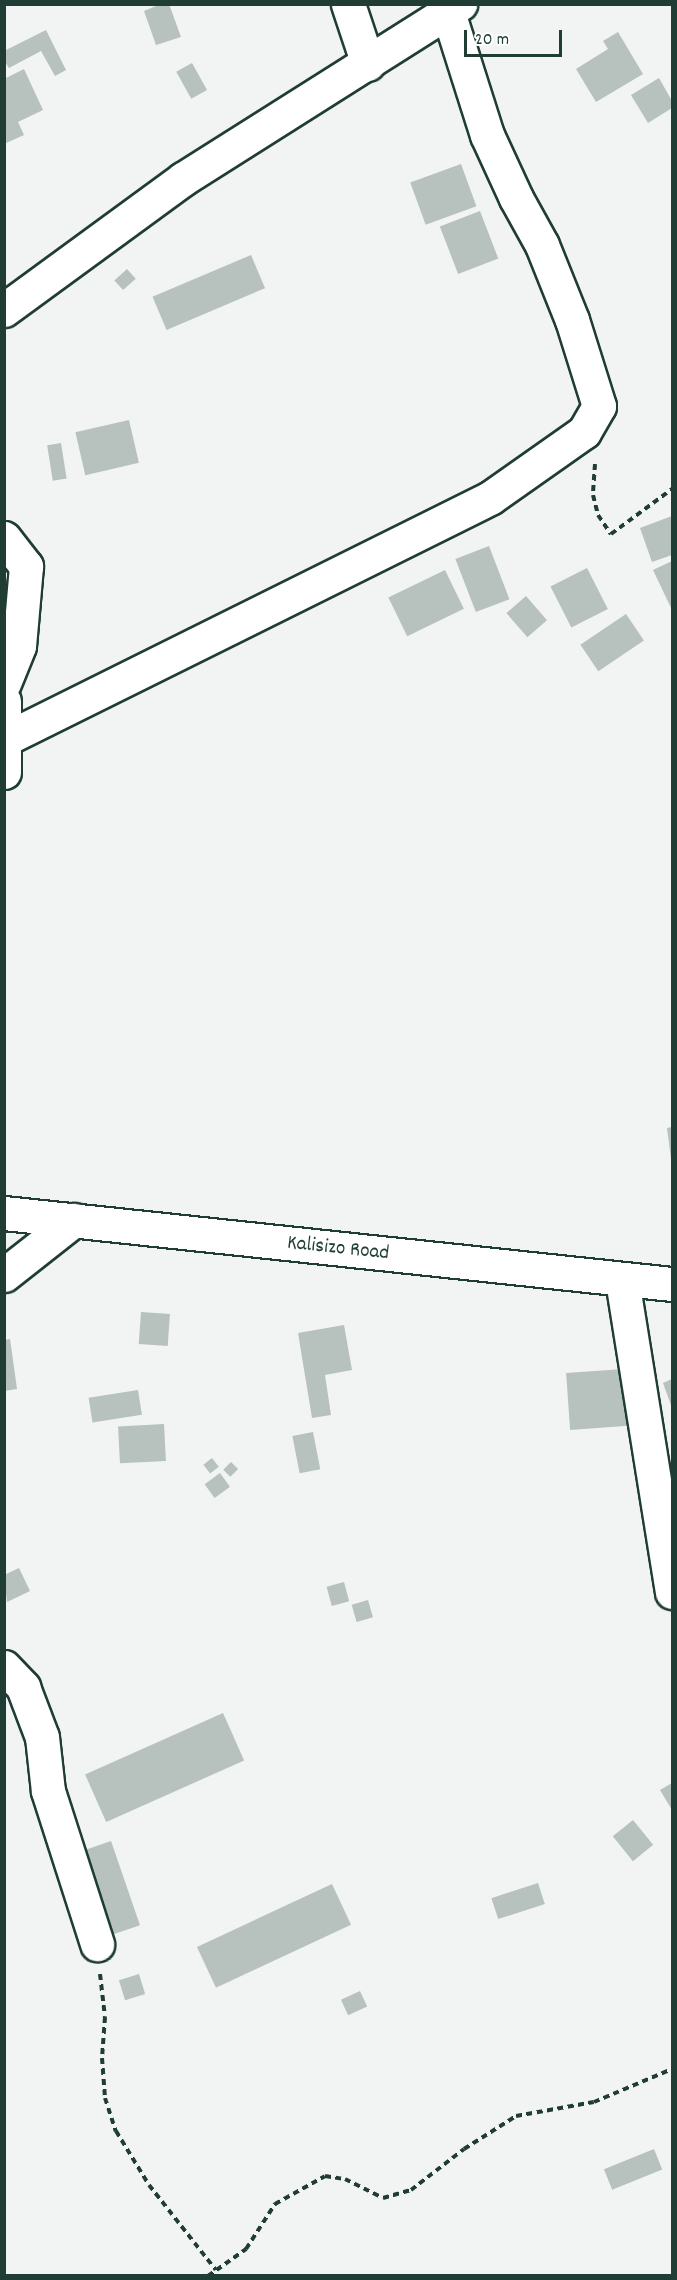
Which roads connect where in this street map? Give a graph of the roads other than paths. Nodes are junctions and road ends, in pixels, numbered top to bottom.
1 (348, 4) edge
2 (454, 8) edge
3 (368, 64) junction
4 (4, 310) edge
5 (4, 538) edge
6 (4, 683) edge
7 (4, 701) edge
8 (5, 739) edge
9 (4, 772) edge
10 (4, 1213) edge
11 (74, 1220) junction
12 (4, 1275) edge
13 (622, 1280) junction
14 (672, 1284) edge
15 (672, 1592) edge
16 (4, 1667) edge
17 (98, 1944) road end

1 - 3 street
2 - 3 street
2 - 8 street
3 - 4 street
5 - 6 street
7 - 8 street
8 - 9 street
10 - 11 street, Kalisizo Road
11 - 12 street
11 - 13 street, Kalisizo Road
13 - 14 street, Kalisizo Road
13 - 15 street
16 - 17 street

